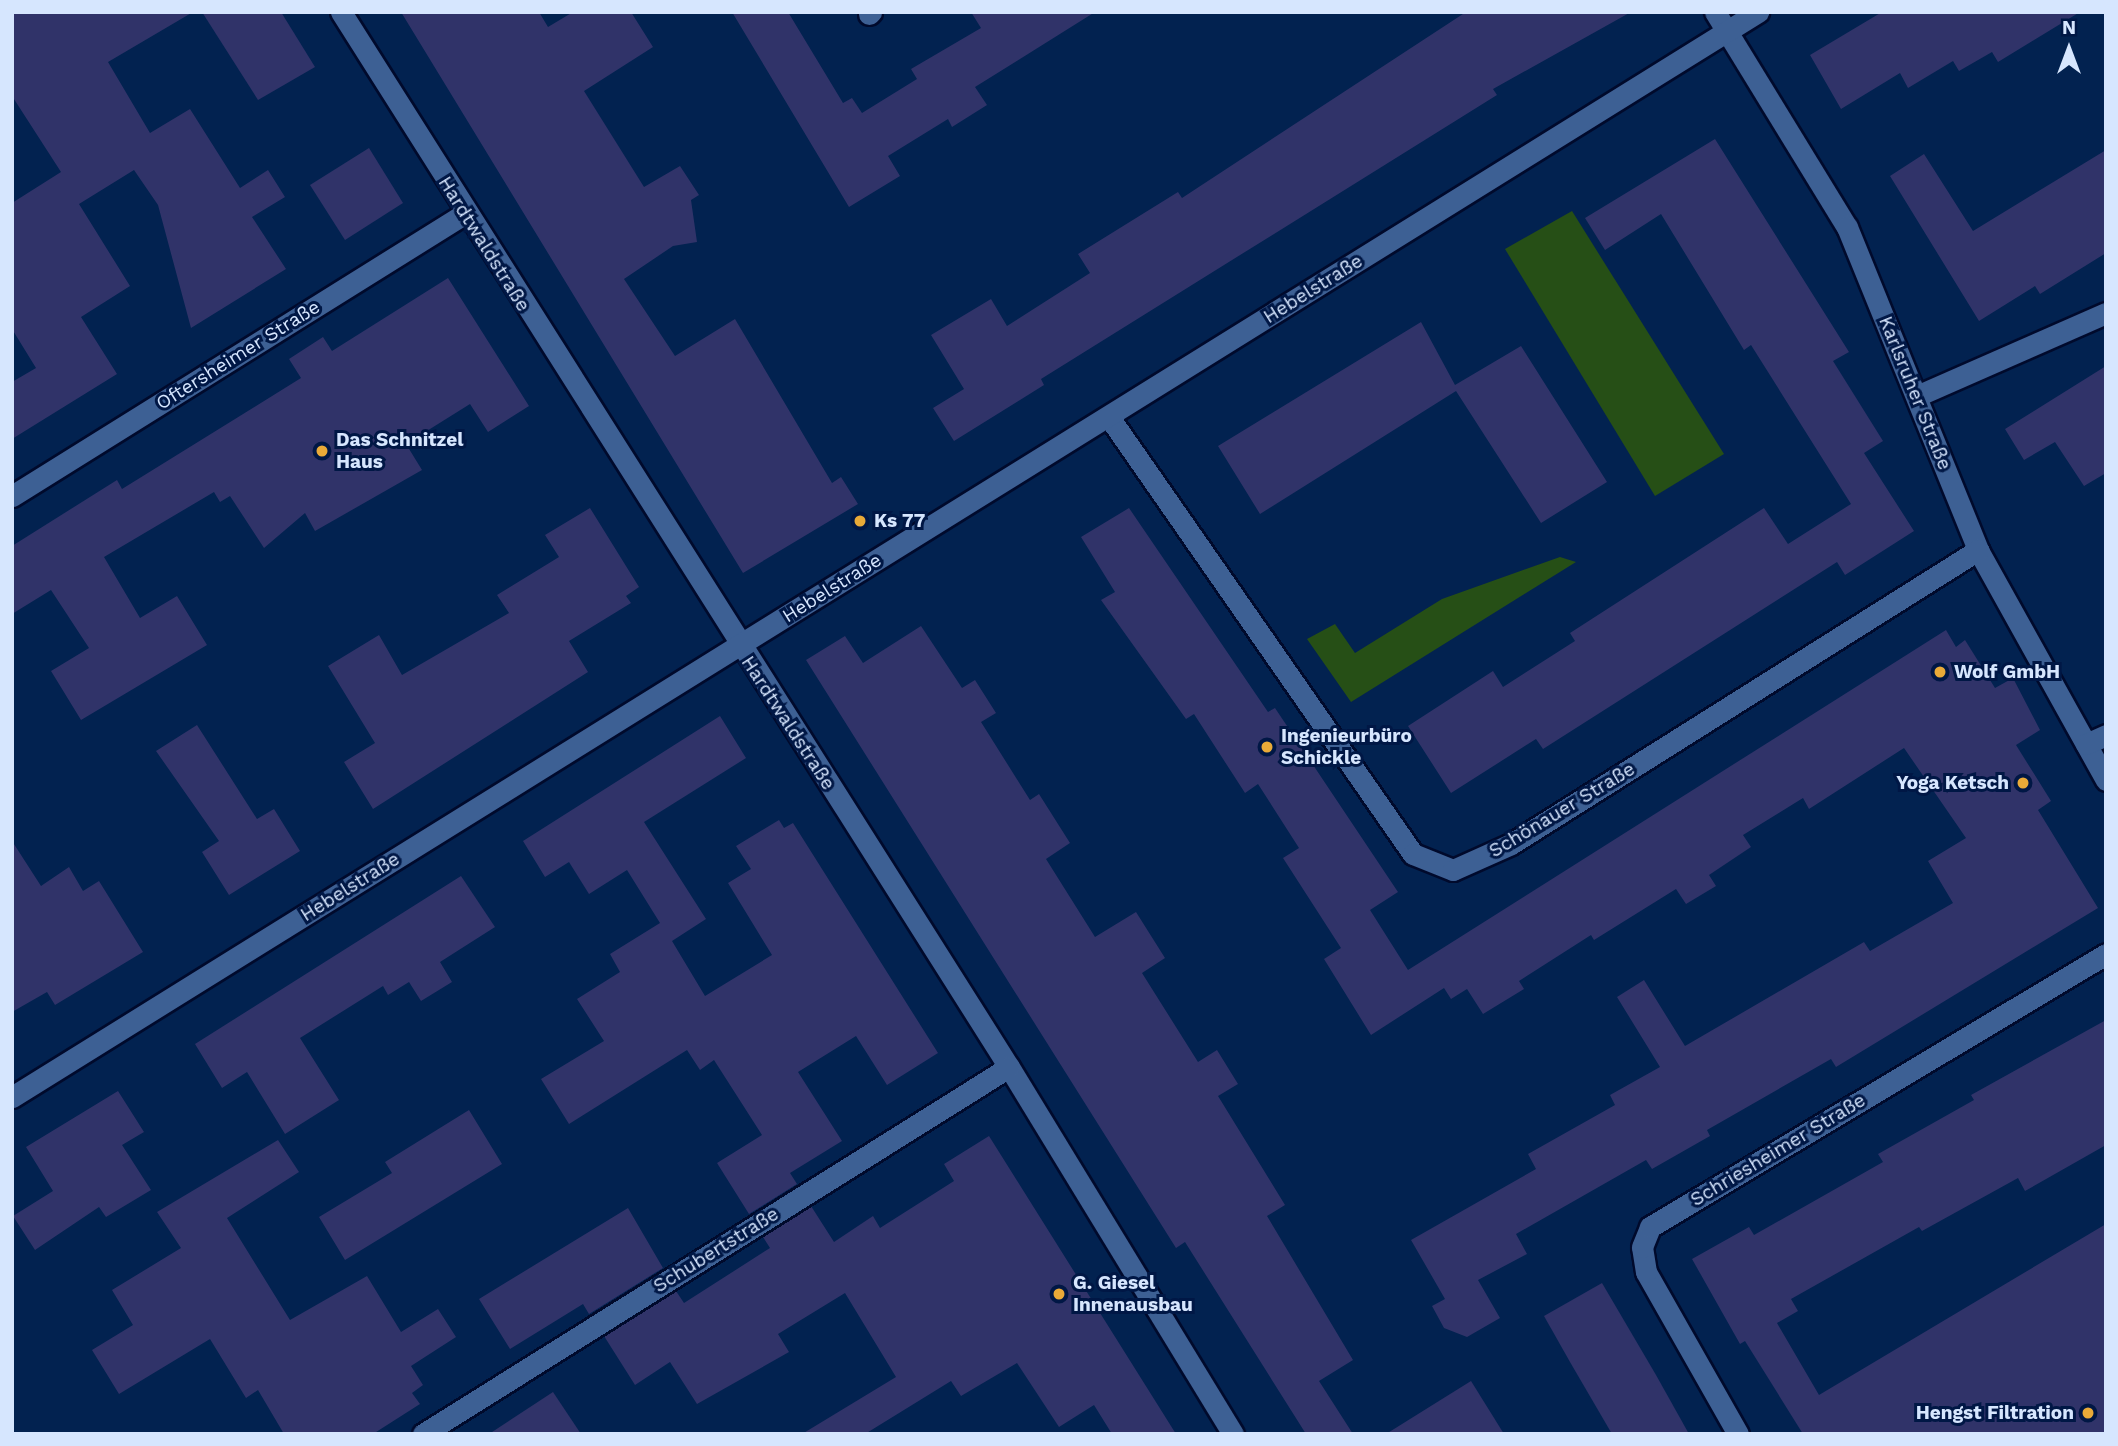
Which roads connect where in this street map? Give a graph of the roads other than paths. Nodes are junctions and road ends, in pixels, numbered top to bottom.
1 (341, 12) edge
2 (1758, 12) edge
3 (1721, 21) edge
4 (464, 214) junction
5 (2106, 313) edge
6 (1917, 396) junction
7 (1109, 417) junction
8 (12, 496) edge
9 (1978, 550) junction
10 (738, 646) junction
11 (2106, 735) edge
12 (2086, 744) junction
13 (2106, 780) edge
14 (2106, 954) edge
15 (1009, 1067) junction
16 (12, 1097) edge
17 (423, 1434) edge
18 (1233, 1434) edge
19 (1738, 1434) edge

1 - 4 street, Hardtwaldstraße
2 - 3 street, Hebelstraße
3 - 6 street, Karlsruher Straße
3 - 7 street, Hebelstraße
4 - 8 street, Oftersheimer Straße
4 - 10 street, Hardtwaldstraße
5 - 6 street
6 - 9 street, Karlsruher Straße
7 - 9 street, Schönauer Straße
7 - 10 street, Hebelstraße
9 - 12 street, Karlsruher Straße
10 - 15 street, Hardtwaldstraße
10 - 16 street, Hebelstraße
11 - 12 street
12 - 13 street, Karlsruher Straße
14 - 19 street, Schriesheimer Straße
15 - 17 street, Schubertstraße
15 - 18 street, Hardtwaldstraße

